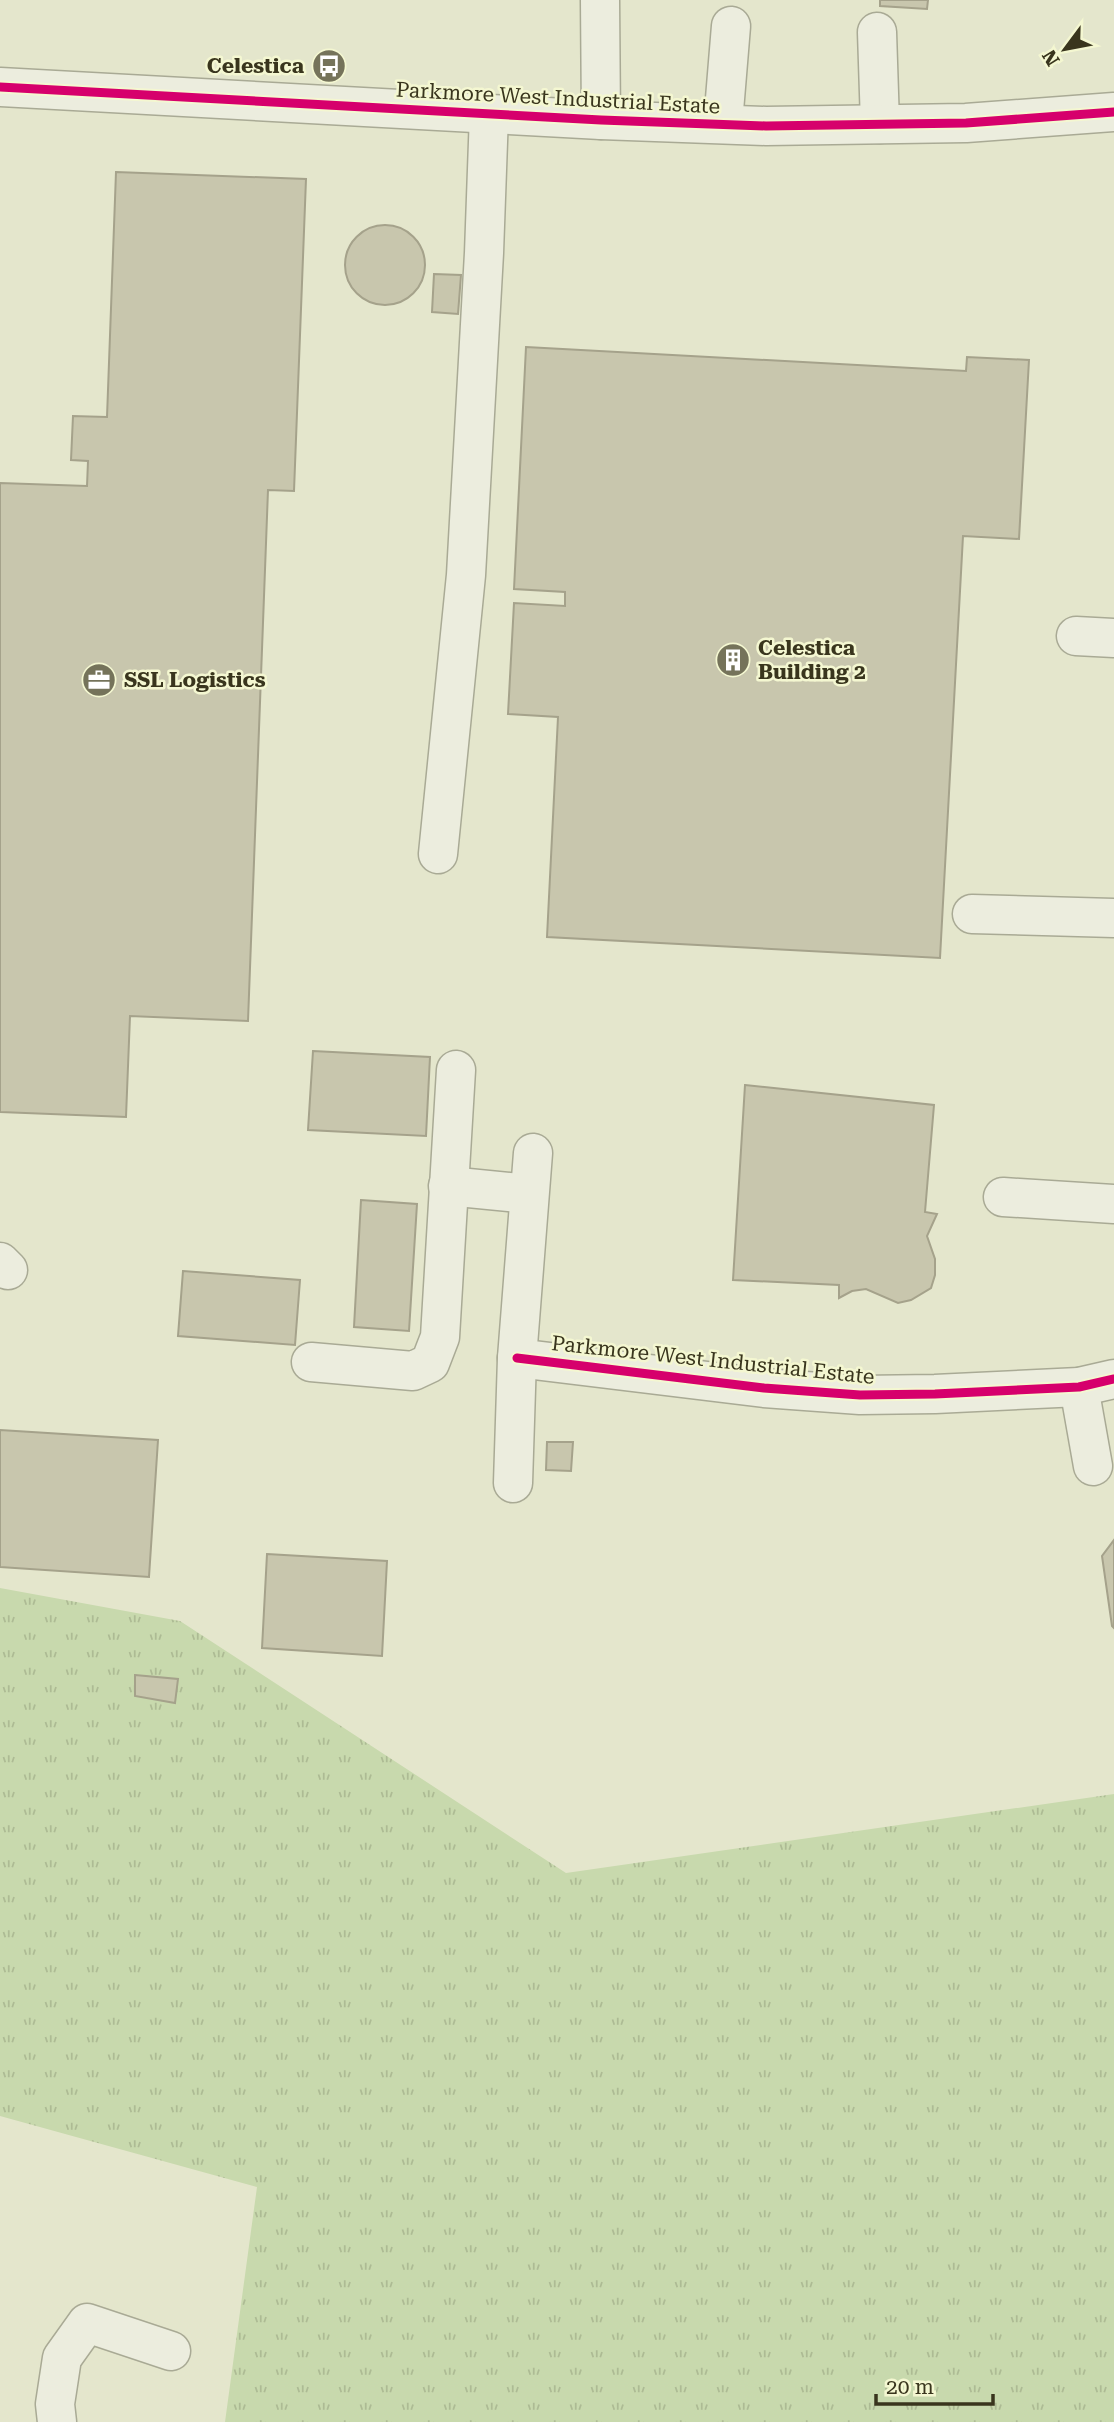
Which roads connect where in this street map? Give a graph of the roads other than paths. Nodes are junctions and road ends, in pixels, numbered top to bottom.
1 (600, 0) edge
2 (731, 26) dead end
3 (877, 32) dead end
4 (0, 87) edge
5 (1114, 112) edge
6 (489, 114) junction
7 (601, 120) junction
8 (723, 123) junction
9 (880, 124) junction
10 (1076, 636) dead end
11 (1114, 638) edge
12 (438, 853) dead end
13 (972, 914) dead end
14 (1114, 918) edge
15 (456, 1070) dead end
16 (533, 1153) dead end
17 (448, 1186) junction
18 (529, 1194) junction
19 (1003, 1197) dead end
20 (1114, 1204) edge
21 (517, 1358) junction
22 (312, 1362) dead end
23 (1097, 1383) edge
24 (1093, 1466) dead end
25 (513, 1483) dead end
26 (171, 2351) dead end
27 (57, 2422) edge

1 - 7 street
2 - 8 street
3 - 9 street
4 - 6 street, Parkmore West Industrial Estate
5 - 9 street, Parkmore West Industrial Estate
6 - 7 street, Parkmore West Industrial Estate
6 - 12 street
7 - 8 street, Parkmore West Industrial Estate
8 - 9 street, Parkmore West Industrial Estate
10 - 11 street
13 - 14 street
15 - 17 street
16 - 18 street
17 - 18 street
17 - 22 street
18 - 21 street
19 - 20 street
21 - 23 street, Parkmore West Industrial Estate
21 - 25 street
23 - 24 street
26 - 27 street

